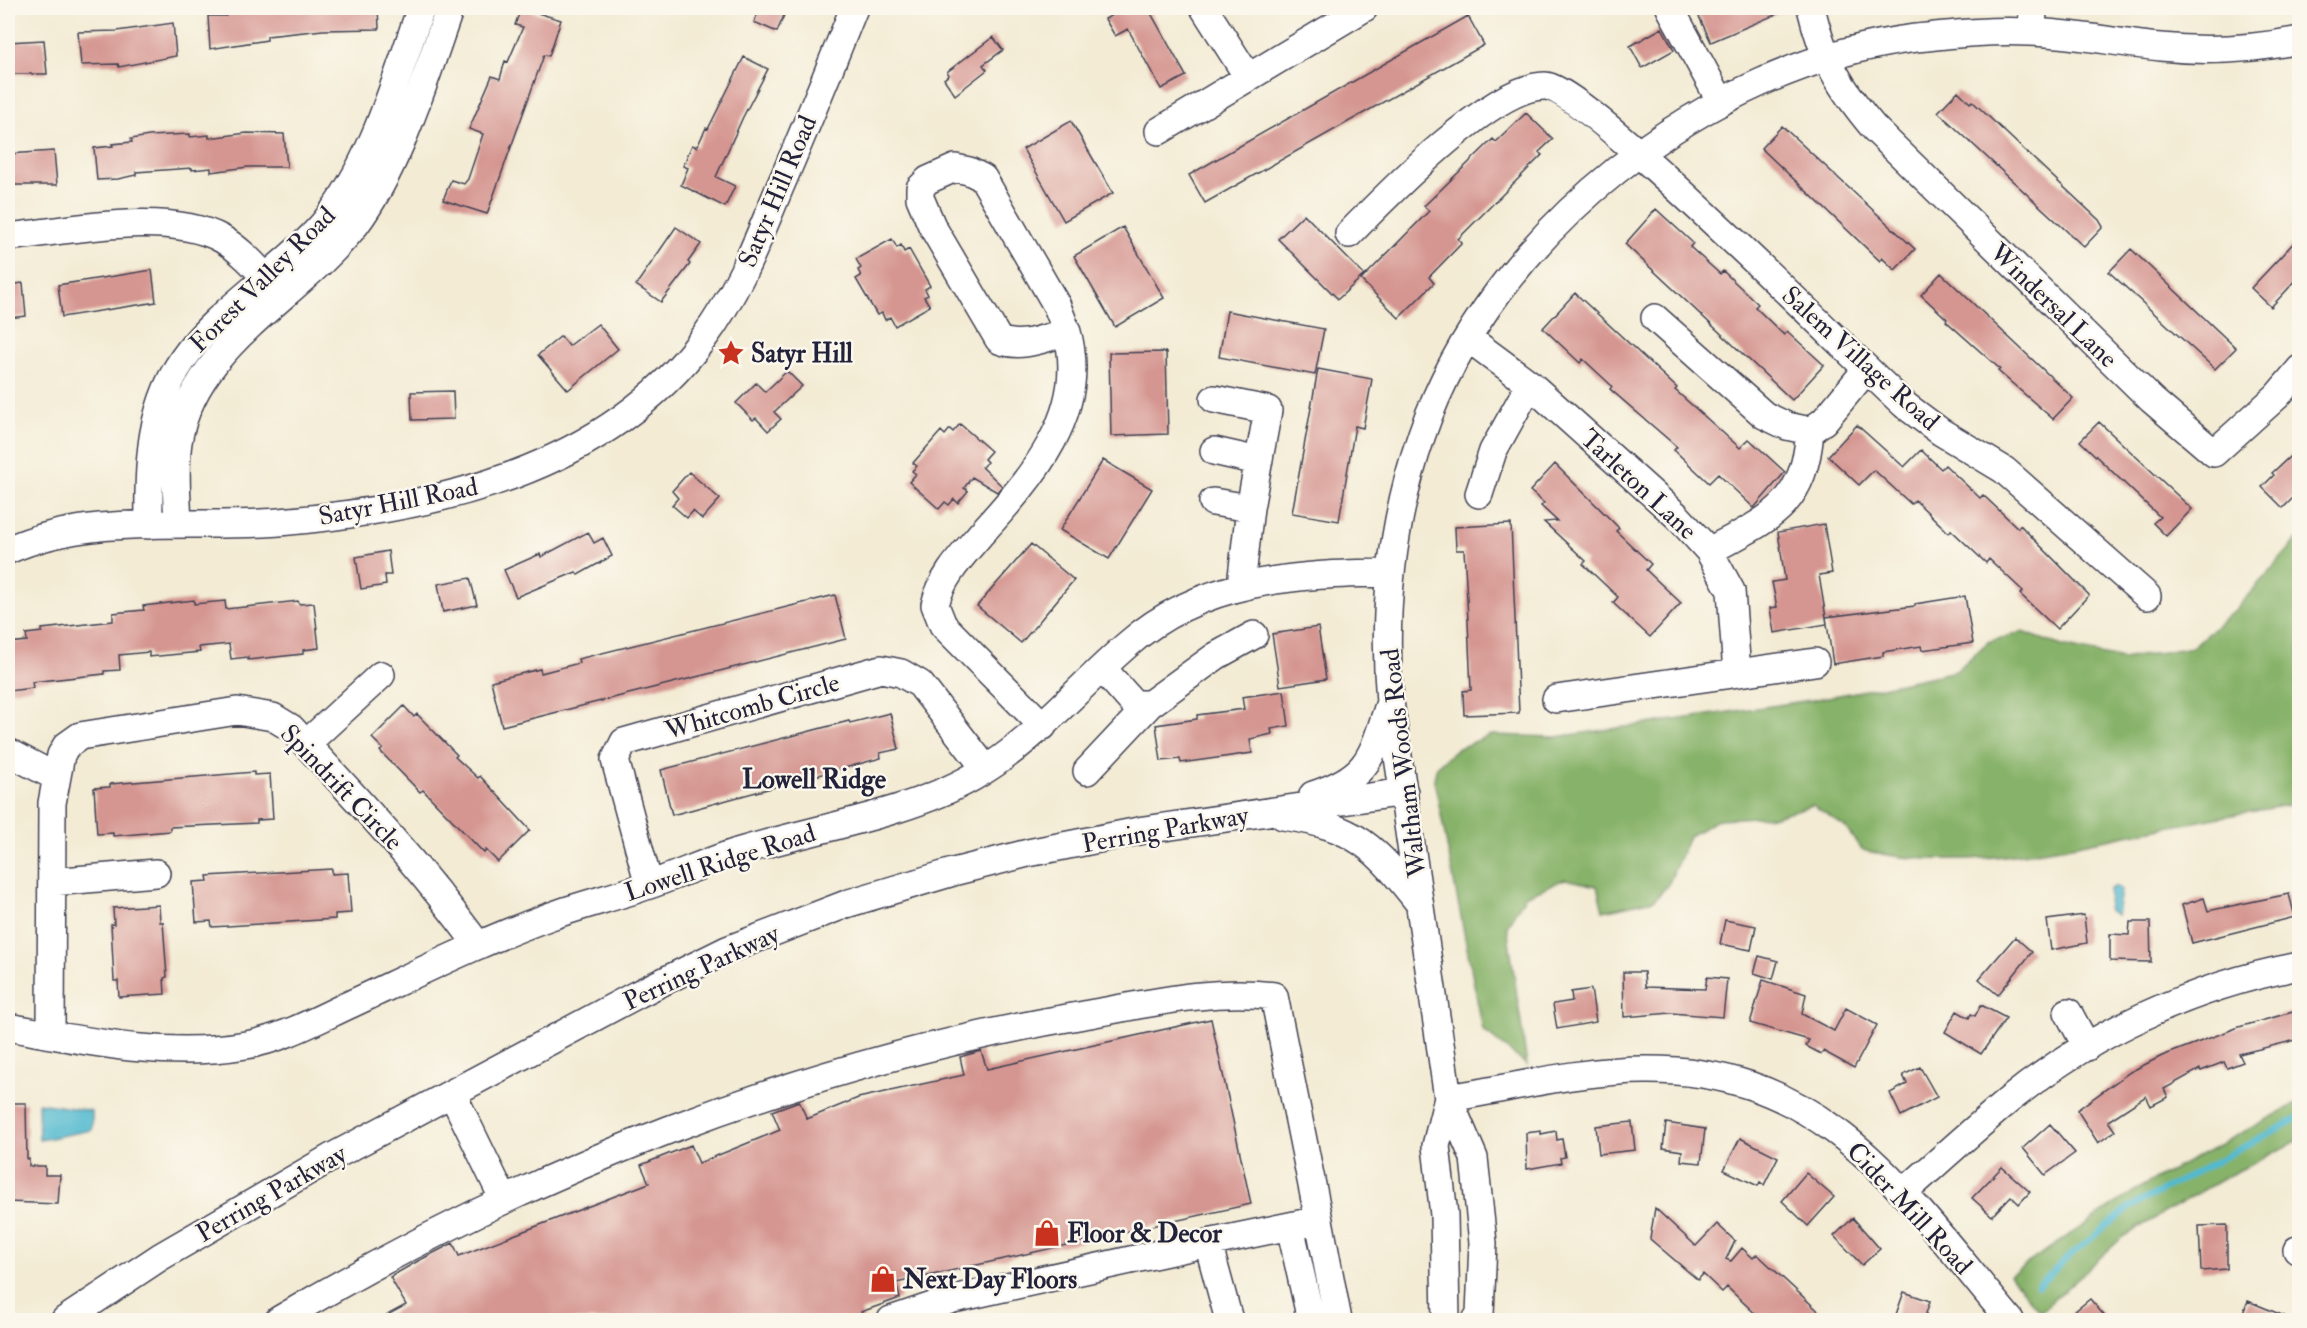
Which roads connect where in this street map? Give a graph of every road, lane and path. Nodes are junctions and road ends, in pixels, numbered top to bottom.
1 (421, 8) edge
2 (450, 8) edge
3 (854, 8) edge
4 (1204, 8) edge
5 (1364, 8) edge
6 (1670, 8) edge
7 (1811, 8) edge
8 (2032, 20) edge
9 (2300, 40) edge
10 (1825, 58) junction
11 (1248, 77) junction
12 (1721, 102) junction
13 (1159, 131) dead end
14 (1639, 154) junction
15 (1349, 234) dead end
16 (8, 237) edge
17 (274, 287) junction
18 (1655, 318) dead end
19 (1067, 332) junction
20 (1468, 338) junction
21 (2300, 369) edge
22 (1866, 370) junction
23 (1530, 384) junction
24 (1214, 399) dead end
25 (1810, 431) junction
26 (1214, 451) dead end
27 (1258, 461) junction
28 (1479, 494) dead end
29 (1213, 502) dead end
30 (1250, 508) junction
31 (178, 524) junction
32 (148, 525) junction
33 (8, 550) edge
34 (1709, 551) junction
35 (1389, 573) junction
36 (1241, 585) junction
37 (2147, 596) dead end
38 (1254, 635) dead end
39 (1815, 662) dead end
40 (1103, 669) junction
41 (1737, 673) junction
42 (381, 675) dead end
43 (1556, 699) dead end
44 (1390, 702) junction
45 (1150, 704) junction
46 (1043, 726) junction
47 (306, 744) junction
48 (8, 752) edge
49 (985, 768) junction
50 (1087, 771) dead end
51 (56, 777) junction
52 (1404, 792) junction
53 (1258, 813) junction
54 (156, 873) dead end
55 (52, 882) junction
56 (649, 885) junction
57 (1420, 904) junction
58 (477, 944) junction
59 (2300, 966) edge
60 (2068, 1012) dead end
61 (8, 1027) edge
62 (51, 1035) junction
63 (2087, 1047) junction
64 (452, 1093) junction
65 (1448, 1098) junction
66 (1903, 1192) junction
67 (504, 1200) junction
68 (1319, 1220) junction
69 (1290, 1226) junction
70 (1208, 1243) junction
71 (900, 1318) edge
72 (65, 1320) edge
73 (279, 1320) edge
74 (1229, 1320) edge
75 (1311, 1320) edge
76 (1338, 1320) edge
77 (1446, 1320) edge
78 (1476, 1320) edge
79 (2009, 1320) edge

1 - 17 street, Forest Valley Road
2 - 17 street, Forest Valley Road
3 - 31 street, Satyr Hill Road
4 - 11 street
5 - 11 street
6 - 12 street
7 - 10 street
8 - 9 street, Waltham Woods Road
8 - 10 street, Waltham Woods Road
10 - 12 street, Waltham Woods Road
10 - 21 street, Windersal Lane
11 - 13 street
12 - 14 street, Waltham Woods Road
14 - 15 street, Salem Village Road
14 - 20 street, Waltham Woods Road
14 - 22 street, Salem Village Road
16 - 17 street
17 - 31 street, Forest Valley Road
17 - 32 street, Forest Valley Road
18 - 25 street
19 - 19 street
19 - 46 street
20 - 23 street, Tarleton Lane
20 - 35 street, Waltham Woods Road
22 - 25 street
22 - 37 street, Salem Village Road
23 - 28 street
23 - 34 street, Tarleton Lane
24 - 27 street
25 - 34 street
26 - 27 street
27 - 30 street
29 - 30 street
30 - 36 street
31 - 32 street, Satyr Hill Road
32 - 33 street, Satyr Hill Road
34 - 41 street, Tarleton Lane
35 - 36 street, Lowell Ridge Road
35 - 44 street, Waltham Woods Road
36 - 40 street, Lowell Ridge Road
38 - 45 street
39 - 41 street
40 - 45 street
40 - 46 street, Lowell Ridge Road
41 - 43 street
42 - 47 street
44 - 52 street, Waltham Woods Road
44 - 53 street
45 - 50 street
46 - 49 street, Lowell Ridge Road
47 - 51 street, Spindrift Circle
47 - 58 street, Spindrift Circle
48 - 51 street
49 - 56 street, Lowell Ridge Road
49 - 56 street, Whitcomb Circle
51 - 55 street, Spindrift Circle
52 - 53 street, Perring Parkway
52 - 57 street, Waltham Woods Road
53 - 57 street
53 - 64 street, Perring Parkway
54 - 55 street
55 - 62 street, Spindrift Circle
56 - 58 street, Lowell Ridge Road
57 - 65 street, Waltham Woods Road
58 - 62 street, Lowell Ridge Road
59 - 63 street
60 - 63 street
61 - 62 street, Lowell Ridge Road
63 - 66 street
64 - 67 street
64 - 72 street, Perring Parkway
65 - 66 street, Cider Mill Road
65 - 77 street, Waltham Woods Road
65 - 78 street, Waltham Woods Road
66 - 79 street, Cider Mill Road
67 - 68 street
67 - 73 street
68 - 69 street
68 - 76 street
69 - 70 street
69 - 75 street
70 - 71 street
70 - 74 street

